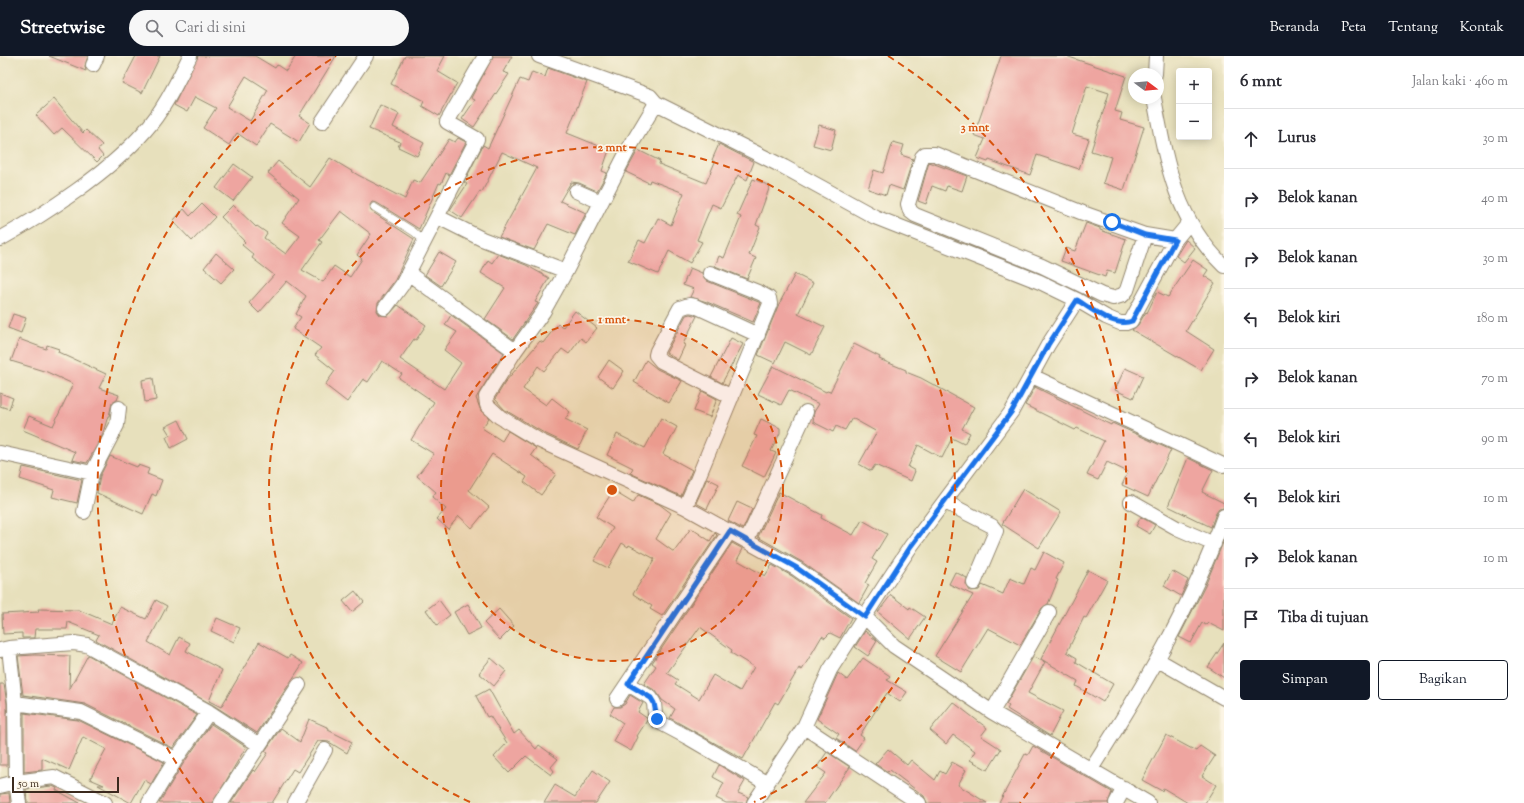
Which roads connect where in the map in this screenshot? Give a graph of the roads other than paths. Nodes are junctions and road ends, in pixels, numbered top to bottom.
1 (190, 56) edge
2 (366, 56) edge
3 (485, 56) edge
4 (539, 56) edge
5 (1156, 56) edge
6 (1155, 68) edge
7 (656, 103) junction
8 (1155, 104) edge
9 (322, 122) dead end
10 (576, 191) dead end
11 (601, 202) junction
12 (374, 207) dead end
13 (438, 217) junction
14 (1189, 223) junction
15 (1145, 235) junction
16 (0, 239) edge
17 (1175, 240) junction
18 (426, 242) junction
19 (1224, 266) edge
20 (566, 271) junction
21 (408, 273) junction
22 (710, 273) dead end
23 (1077, 300) junction
24 (385, 308) dead end
25 (758, 335) junction
26 (515, 351) junction
27 (1032, 376) junction
28 (732, 397) junction
29 (119, 408) dead end
30 (806, 412) dead end
31 (0, 453) edge
32 (1224, 465) edge
33 (92, 473) junction
34 (945, 502) junction
35 (1131, 502) dead end
36 (685, 507) junction
37 (84, 512) dead end
38 (1224, 516) edge
39 (730, 531) junction
40 (747, 540) junction
41 (1214, 544) junction
42 (974, 583) dead end
43 (1049, 612) dead end
44 (865, 617) junction
45 (5, 649) edge
46 (1158, 660) junction
47 (628, 684) junction
48 (300, 685) dead end
49 (1224, 698) edge
50 (616, 699) dead end
51 (15, 703) junction
52 (209, 712) junction
53 (992, 712) junction
54 (804, 727) junction
55 (259, 745) junction
56 (325, 750) dead end
57 (176, 759) junction
58 (1091, 769) junction
59 (16, 782) junction
60 (766, 783) junction
61 (0, 786) edge
62 (1124, 788) junction
63 (19, 803) edge
64 (105, 803) edge
65 (149, 803) edge
66 (221, 803) edge
67 (295, 803) edge
68 (754, 803) edge
69 (919, 803) edge
70 (1116, 803) edge
71 (1148, 803) edge

1 - 16 street
2 - 9 street
3 - 13 street
4 - 7 street
5 - 6 street
7 - 11 street
7 - 23 street
8 - 14 street
10 - 11 street
11 - 20 street
12 - 18 lane
13 - 18 street
13 - 20 street
14 - 17 street
14 - 19 street
15 - 15 street
15 - 17 street
17 - 23 street
18 - 21 street
20 - 26 street
21 - 24 street
21 - 26 street
22 - 25 street
23 - 27 street
25 - 28 street
25 - 28 street
26 - 36 street
27 - 32 street
27 - 34 street
28 - 36 street
29 - 33 street
30 - 40 street
31 - 33 street
33 - 37 street
34 - 42 street
34 - 44 street
35 - 41 street
36 - 39 street
38 - 41 street
39 - 40 street
39 - 47 street
40 - 44 street
41 - 46 street
43 - 53 street
44 - 53 street
44 - 54 street
45 - 51 street
45 - 52 street
46 - 49 street
46 - 58 street
47 - 50 street
47 - 60 street
48 - 55 street
51 - 57 street
51 - 59 street
52 - 55 street
52 - 57 street
53 - 58 street
54 - 60 street
54 - 69 street
55 - 66 street
56 - 67 street
57 - 65 street
58 - 62 street
59 - 61 street
59 - 63 street
59 - 64 street
60 - 68 street
62 - 70 street
62 - 71 street

